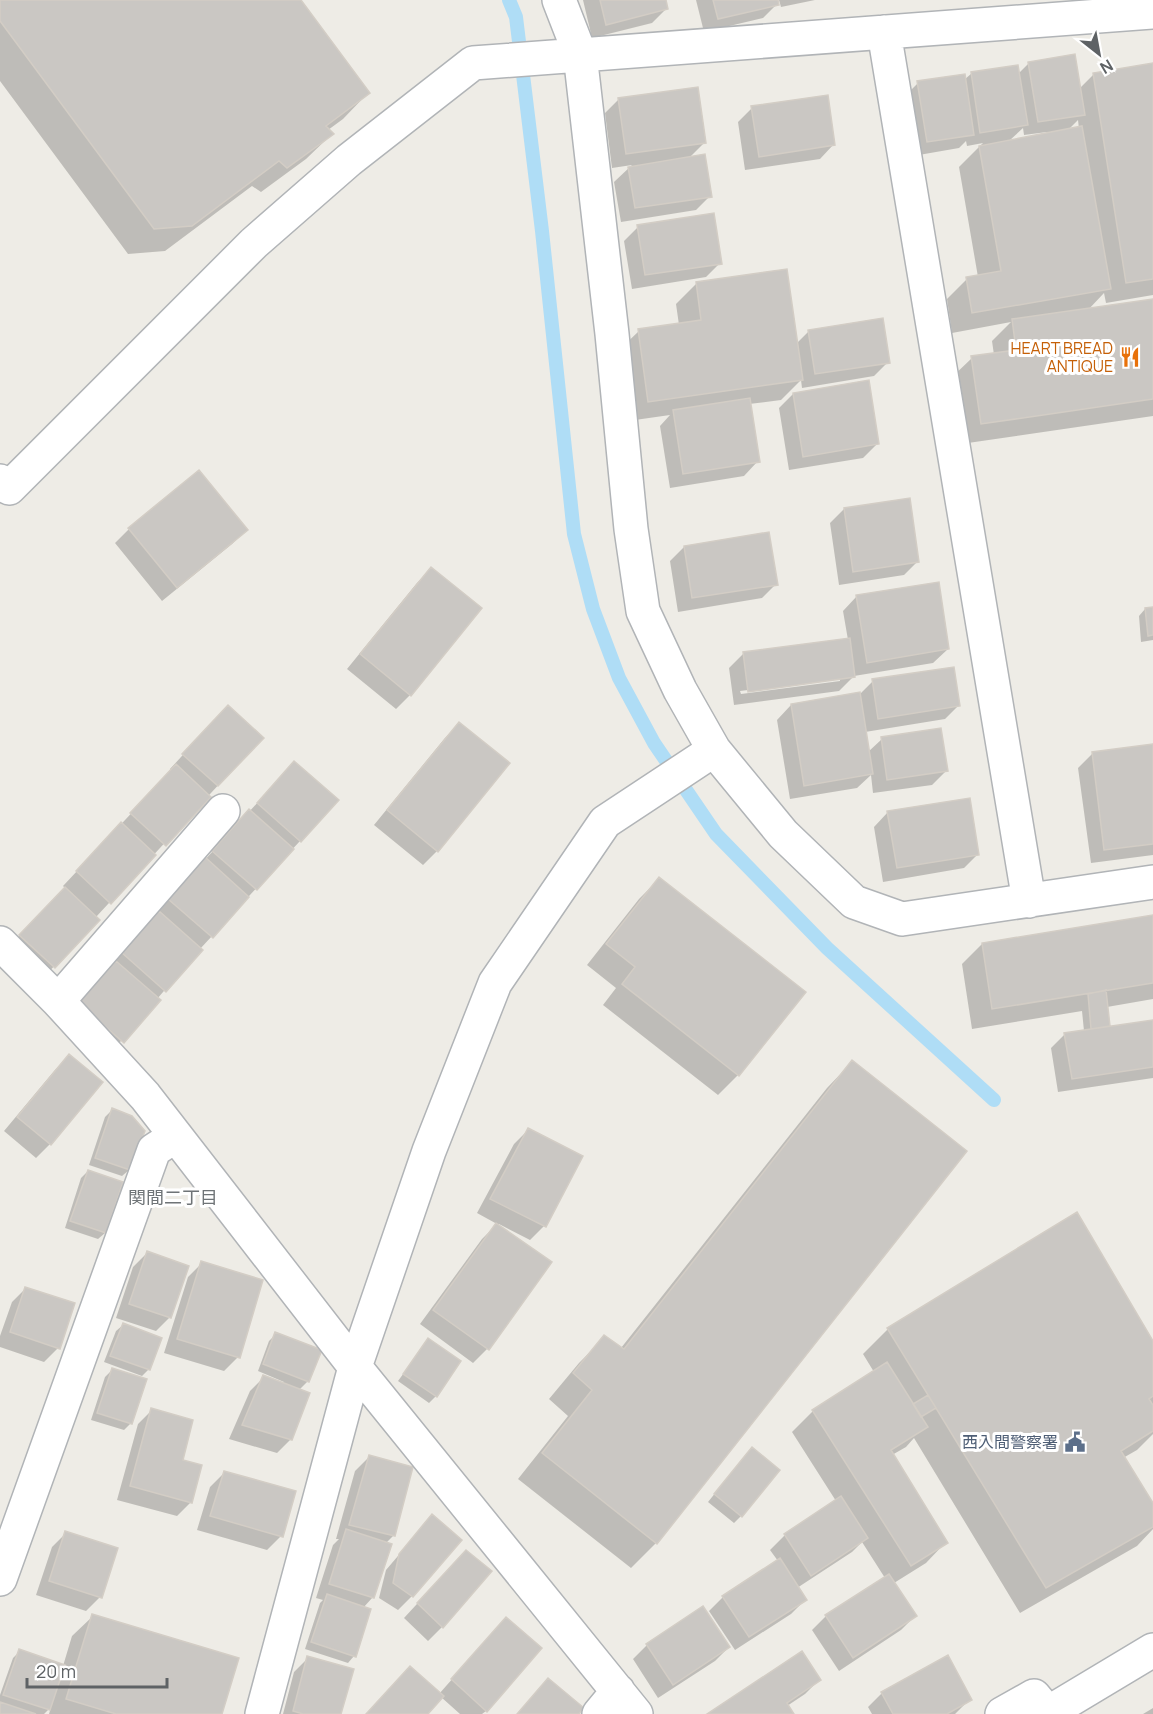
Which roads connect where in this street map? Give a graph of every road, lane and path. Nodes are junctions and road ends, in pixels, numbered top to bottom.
1 (559, 0) edge
2 (1153, 12) edge
3 (884, 32) junction
4 (580, 54) junction
5 (0, 481) edge
6 (714, 750) junction
7 (223, 812) dead end
8 (1153, 882) edge
9 (1029, 901) junction
10 (0, 943) edge
11 (58, 1001) junction
12 (174, 1137) junction
13 (355, 1367) junction
14 (0, 1579) edge
15 (1153, 1650) edge
16 (618, 1706) edge
17 (262, 1714) edge
18 (1002, 1714) edge

1 - 4 street
2 - 3 street
3 - 4 street
3 - 9 street
4 - 5 street
4 - 6 street
6 - 9 street
6 - 13 street
7 - 11 street
8 - 9 street
10 - 11 street
11 - 12 street
12 - 13 street
12 - 14 street
13 - 16 street
13 - 17 street
15 - 18 street

